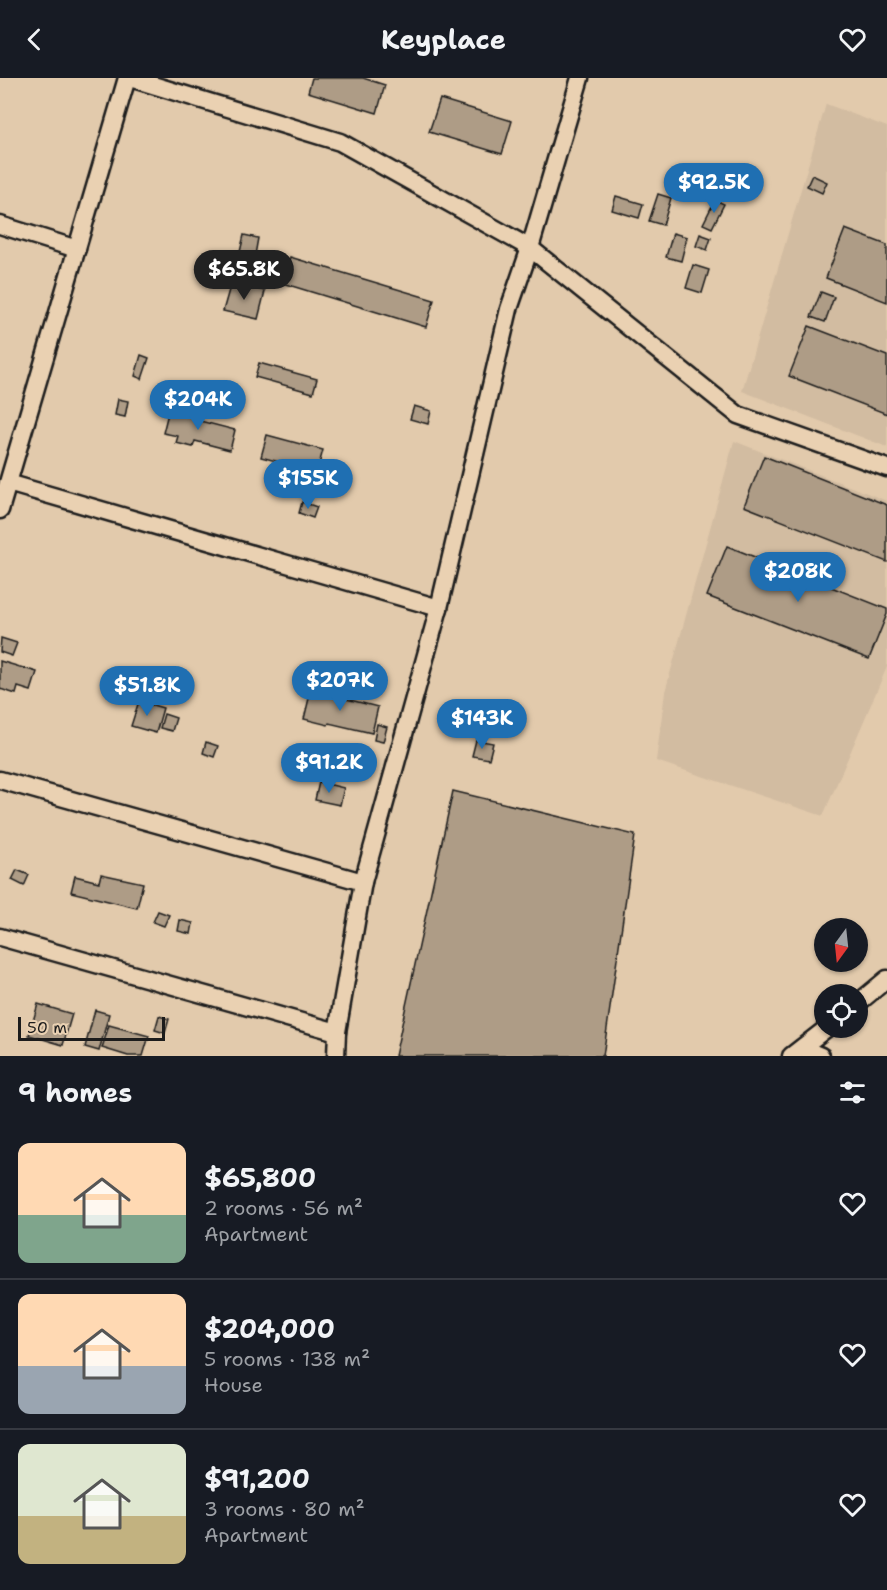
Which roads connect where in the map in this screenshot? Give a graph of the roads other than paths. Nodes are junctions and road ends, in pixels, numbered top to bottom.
1 (128, 78) edge
2 (580, 78) edge
3 (0, 225) edge
4 (530, 248) junction
5 (77, 249) junction
6 (887, 468) edge
7 (8, 483) junction
8 (0, 510) edge
9 (439, 609) junction
10 (0, 780) edge
11 (363, 882) junction
12 (0, 937) edge
13 (887, 979) edge
14 (868, 995) edge
15 (337, 1032) junction
16 (814, 1038) edge
17 (797, 1052) edge
18 (336, 1056) edge
19 (821, 1056) edge

1 - 4 street
1 - 5 street
2 - 4 street
3 - 5 street
4 - 6 street
4 - 9 street
5 - 7 street
7 - 8 street
7 - 9 street
9 - 11 street
10 - 11 street
11 - 15 street
12 - 15 street
13 - 14 street
15 - 18 street
16 - 17 street
17 - 19 street

